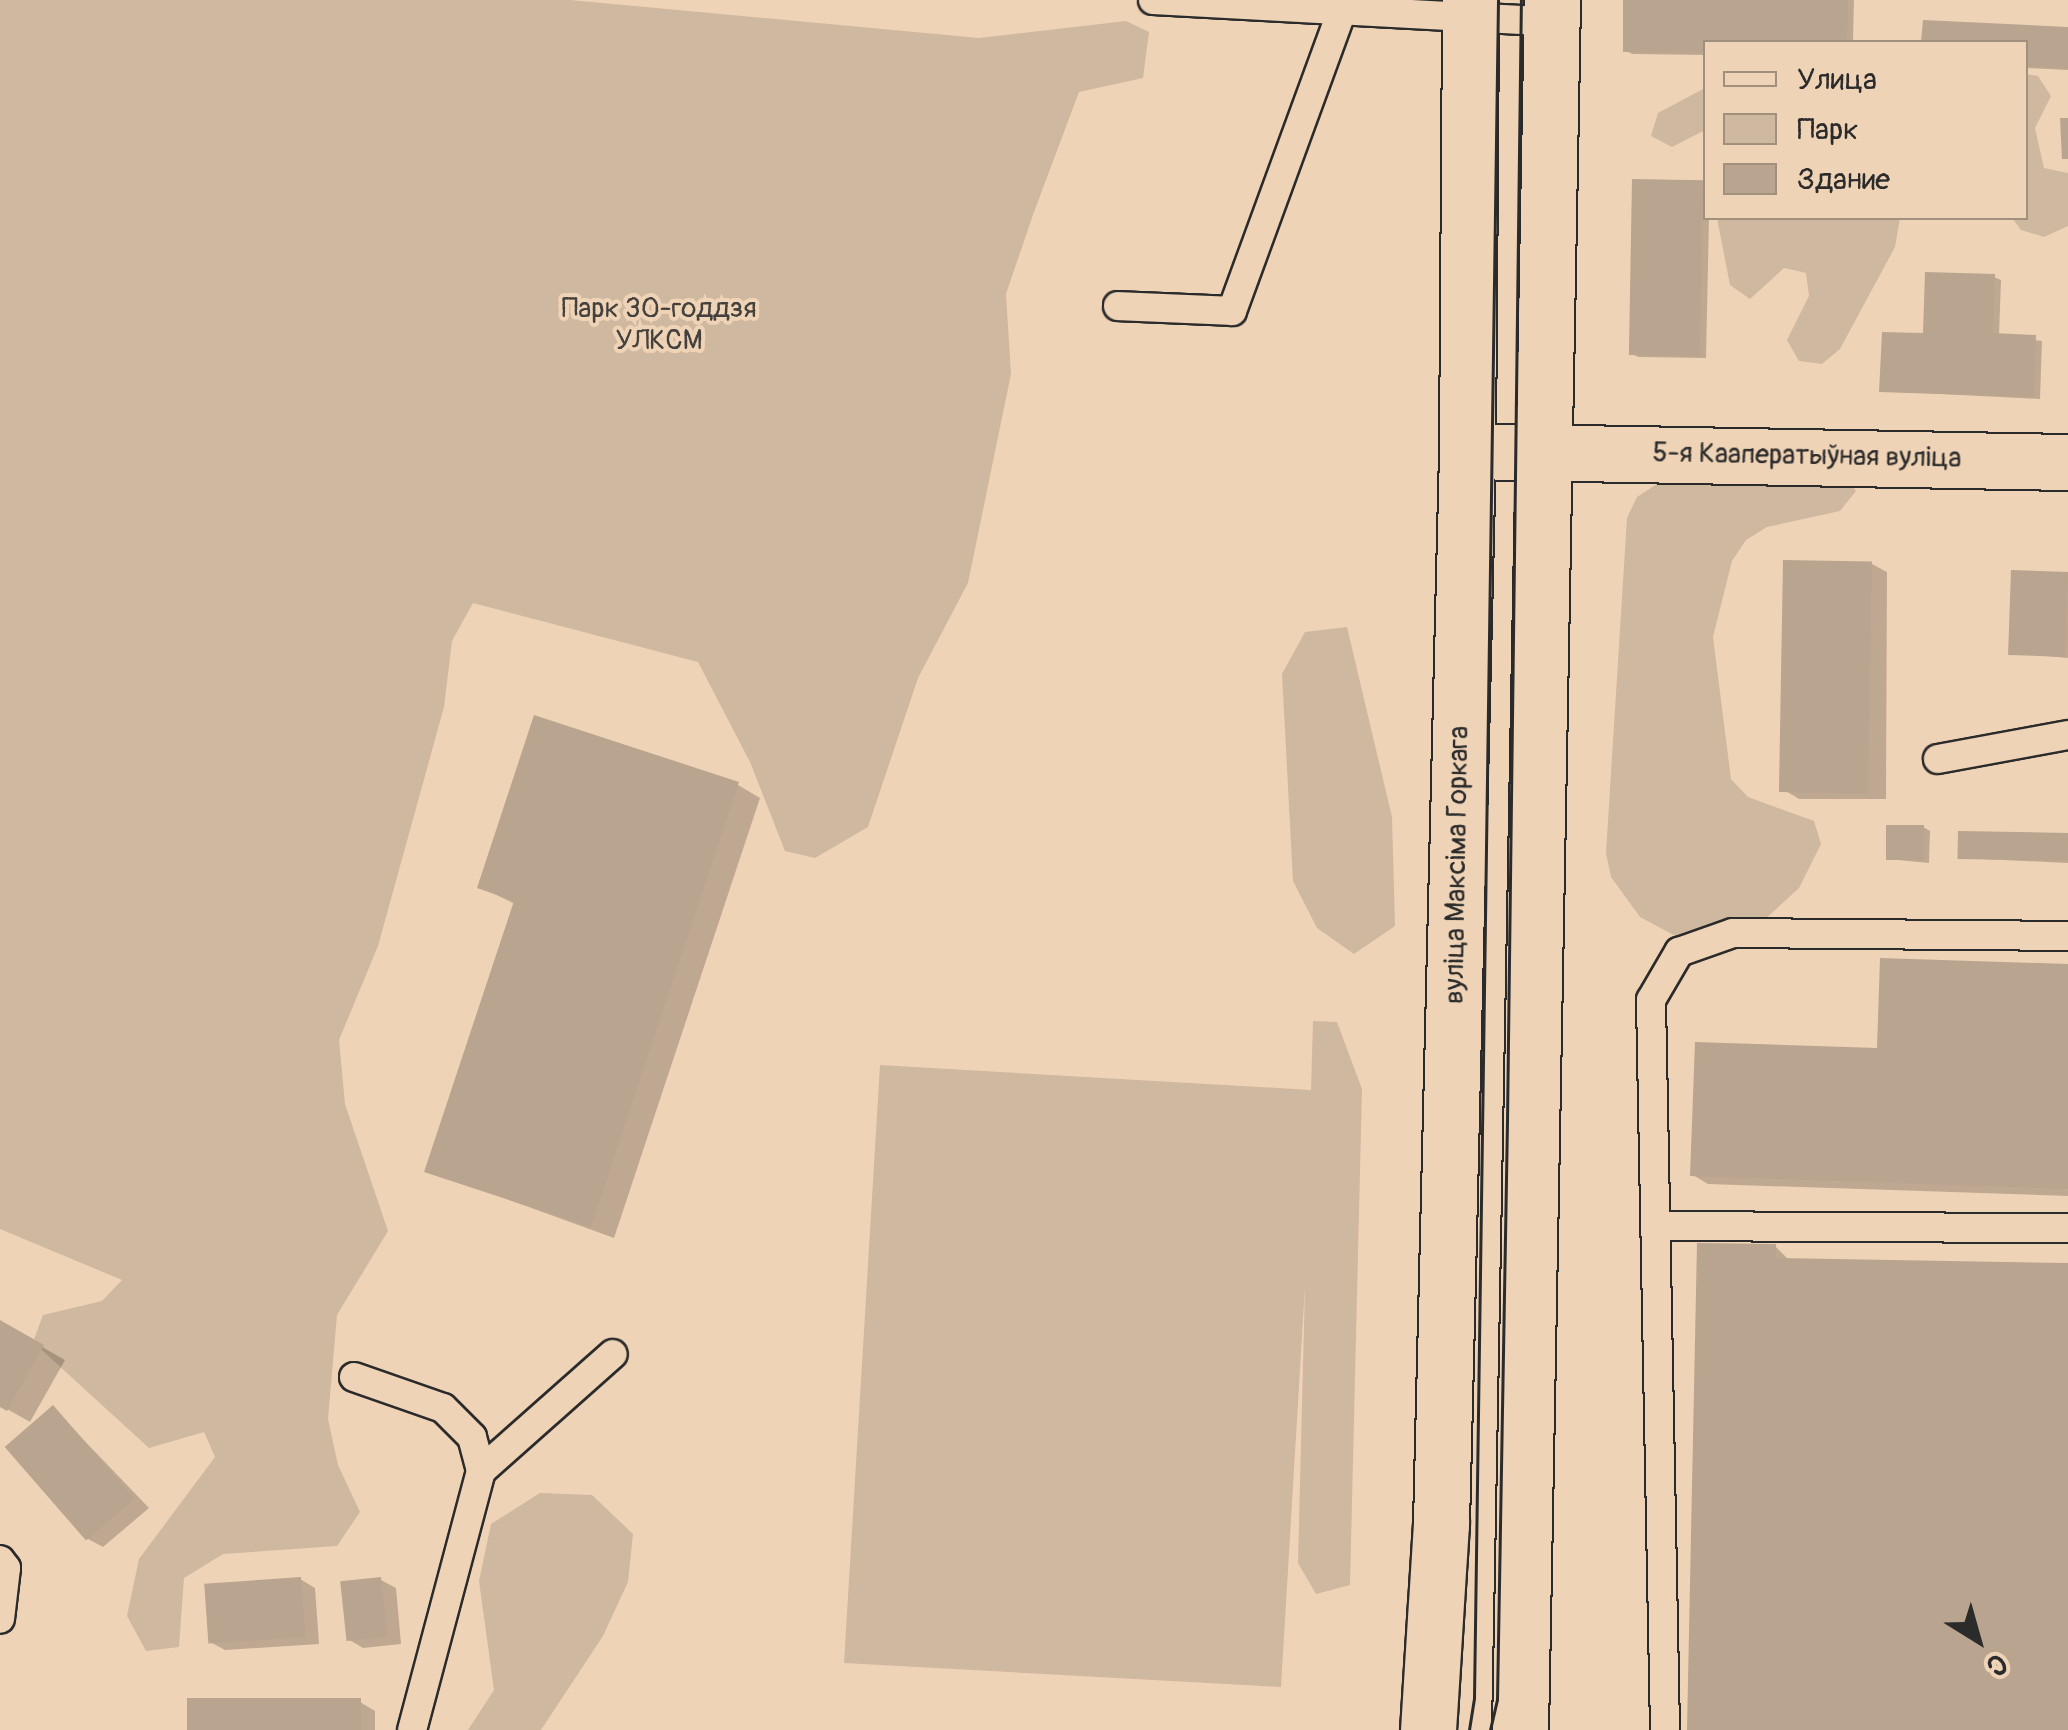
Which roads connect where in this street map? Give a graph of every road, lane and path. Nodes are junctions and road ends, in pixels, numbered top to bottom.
1 (1152, 0) edge
2 (1469, 8) edge
3 (1342, 10) junction
4 (1552, 11) edge
5 (1118, 306) dead end
6 (1467, 451) junction
7 (1545, 451) junction
8 (2068, 462) edge
9 (2068, 735) edge
10 (1938, 759) dead end
11 (2068, 936) edge
12 (1656, 1226) junction
13 (2068, 1228) edge
14 (612, 1354) dead end
15 (354, 1376) dead end
16 (481, 1471) junction
17 (0, 1560) edge
18 (0, 1618) edge
19 (412, 1730) edge
20 (1428, 1730) edge
21 (1520, 1730) edge
22 (1664, 1730) edge

1 - 3 lane
2 - 3 lane
2 - 4 lane
2 - 6 main road, вуліца Максіма Горкага
3 - 5 lane
4 - 7 main road
6 - 7 main road, 5-я Кааператыўная вуліца
6 - 20 main road, вуліца Максіма Горкага
7 - 8 main road, 5-я Кааператыўная вуліца
7 - 21 main road
9 - 10 lane
11 - 12 lane
12 - 13 lane
12 - 22 lane
14 - 16 lane
15 - 16 lane
16 - 19 lane
17 - 18 lane

